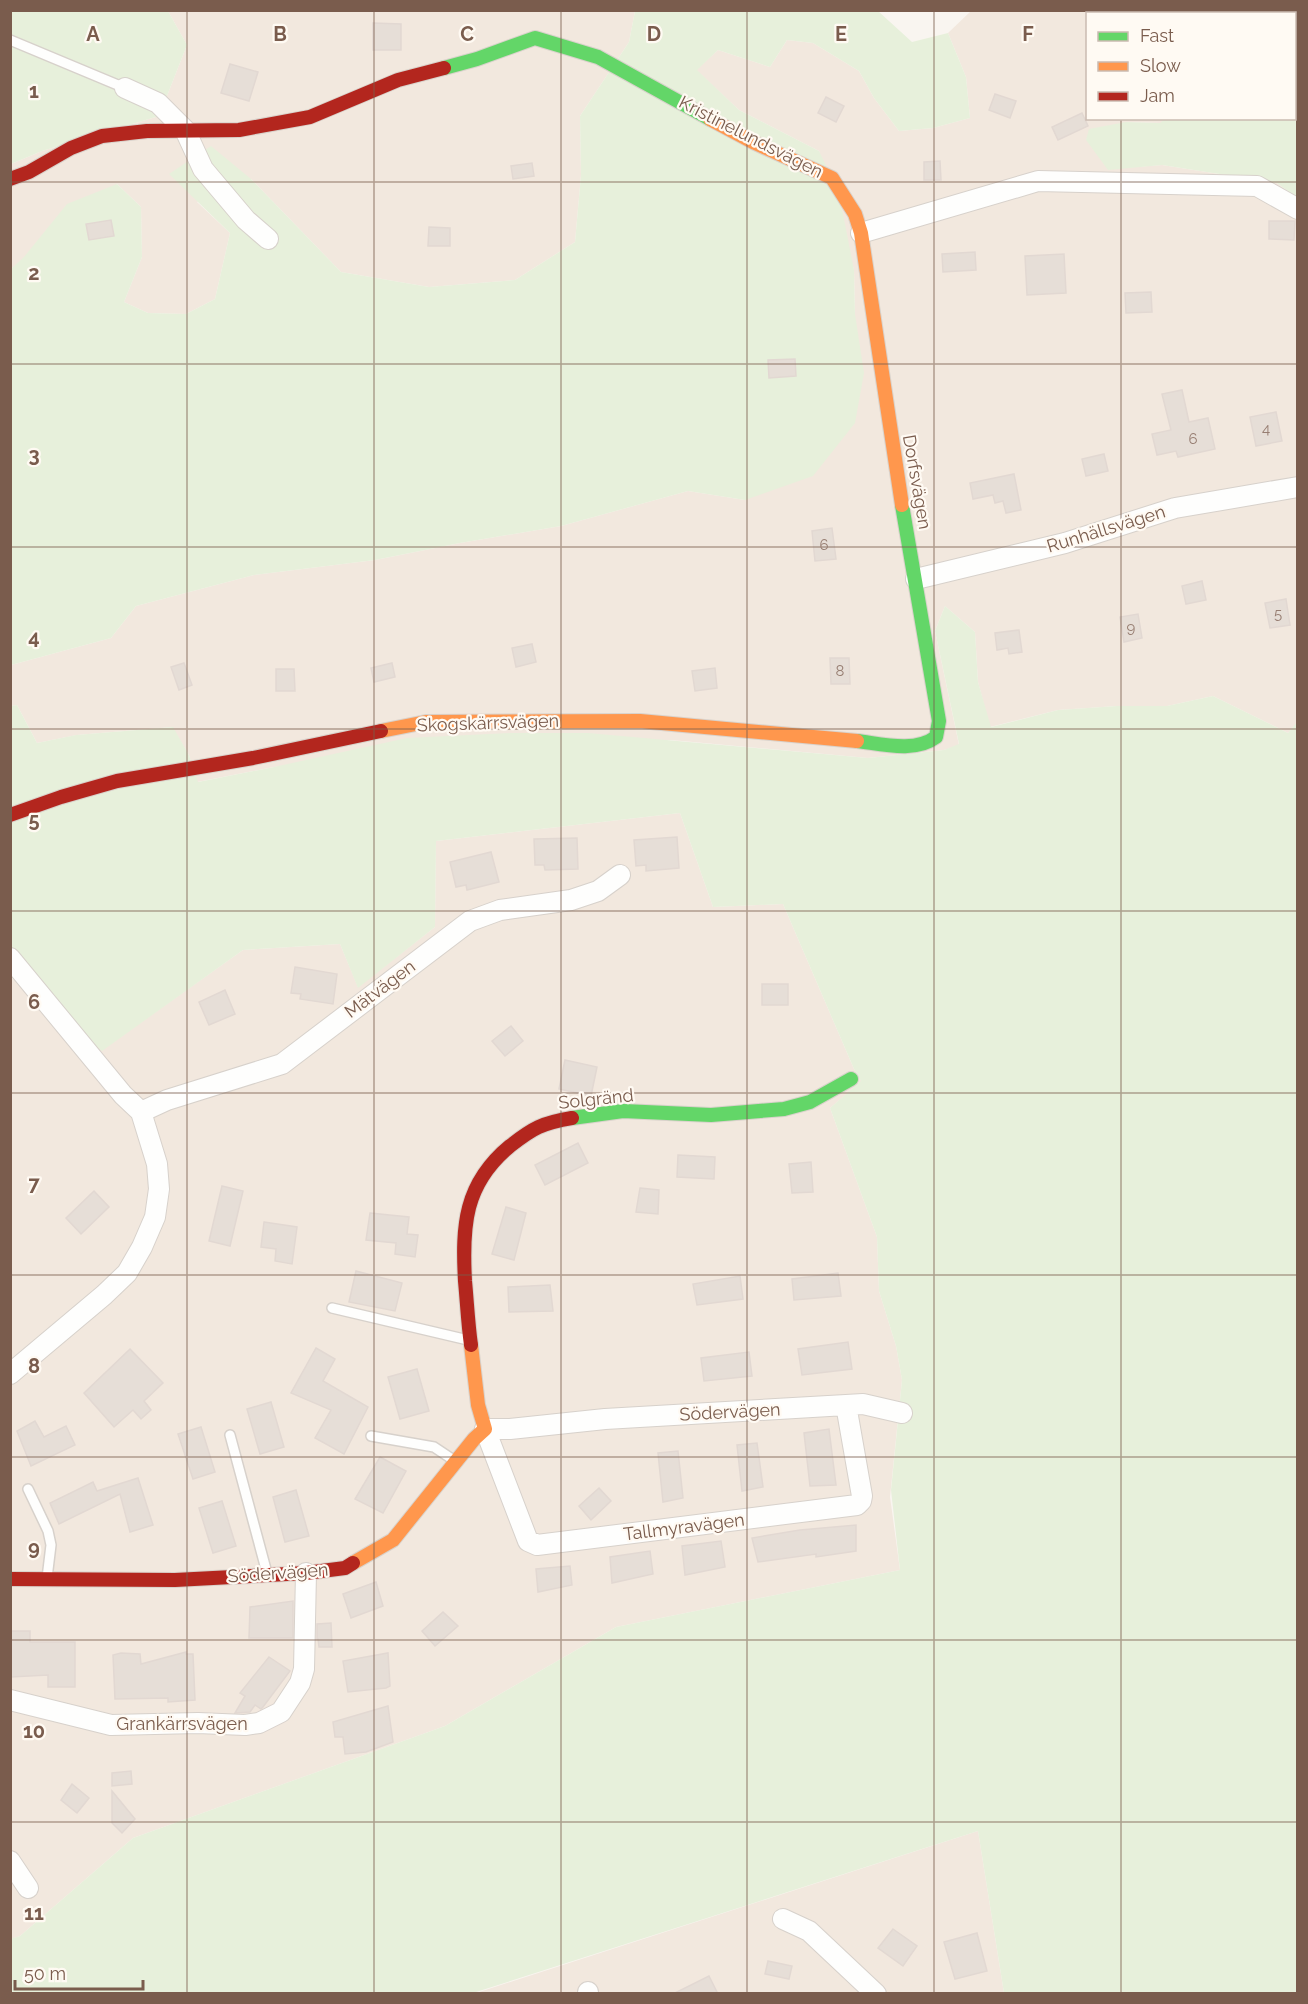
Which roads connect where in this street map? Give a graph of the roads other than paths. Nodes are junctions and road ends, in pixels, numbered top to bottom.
1 (10, 40) edge
2 (125, 88) joint
3 (184, 130) junction
4 (10, 179) edge
5 (1298, 209) edge
6 (861, 233) junction
7 (268, 239) dead end
8 (1298, 487) edge
9 (916, 579) junction
10 (936, 737) joint
11 (10, 814) edge
12 (620, 875) dead end
13 (10, 958) edge
14 (851, 1079) dead end
15 (141, 1112) junction
16 (332, 1308) dead end
17 (470, 1341) junction
18 (10, 1374) edge
19 (846, 1405) junction
20 (902, 1413) dead end
21 (485, 1429) junction
22 (230, 1435) dead end
23 (371, 1436) dead end
24 (457, 1462) junction
25 (28, 1489) dead end
26 (306, 1573) junction
27 (268, 1575) junction
28 (10, 1579) edge
29 (47, 1580) junction
30 (10, 1700) edge
31 (10, 1861) edge
32 (28, 1888) dead end
33 (783, 1920) dead end
34 (876, 1994) edge

1 - 2 lane
2 - 3 street
3 - 4 street, Kristinelundsvägen
3 - 6 street, Kristinelundsvägen
3 - 7 street
5 - 6 street
6 - 9 street, Dorfsvägen
8 - 9 street, Runhällsvägen
9 - 10 street, Dorfsvägen
10 - 11 street, Skogskärrsvägen
12 - 15 street, Mätvägen
13 - 15 street
14 - 17 street, Solgränd
15 - 18 street
16 - 17 lane
17 - 21 street, Solgränd
19 - 20 street, Södervägen
19 - 21 street, Södervägen
19 - 21 street, Tallmyravägen
21 - 24 street, Södervägen
22 - 27 lane
23 - 24 lane
24 - 26 street, Södervägen
25 - 29 lane
26 - 27 street, Södervägen
26 - 30 street, Grankärrsvägen
27 - 29 street, Södervägen
28 - 29 street, Södervägen
31 - 32 street
33 - 34 street

